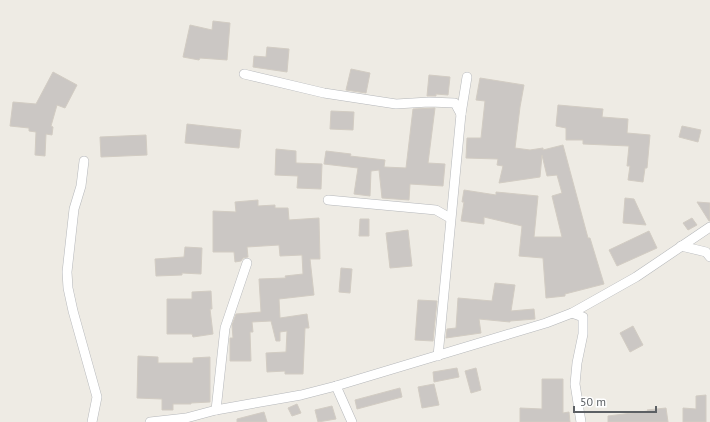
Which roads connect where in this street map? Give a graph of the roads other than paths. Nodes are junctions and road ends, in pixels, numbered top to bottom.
1 (244, 74) dead end
2 (467, 77) dead end
3 (461, 114) junction
4 (84, 161) dead end
5 (328, 200) dead end
6 (450, 218) junction
7 (710, 227) edge
8 (681, 246) junction
9 (710, 257) edge
10 (247, 263) dead end
11 (572, 313) junction
12 (438, 356) junction
13 (336, 386) junction
14 (216, 410) junction
15 (187, 420) edge
16 (92, 422) edge
17 (150, 422) edge
18 (352, 422) edge
19 (581, 422) edge

1 - 3 street
2 - 3 street
3 - 6 street
4 - 16 street
5 - 6 street
6 - 12 street
7 - 8 street
8 - 9 street
8 - 11 street
10 - 14 street
11 - 12 street
11 - 19 street
12 - 13 street
13 - 14 street
13 - 18 street
14 - 15 street
15 - 17 street

